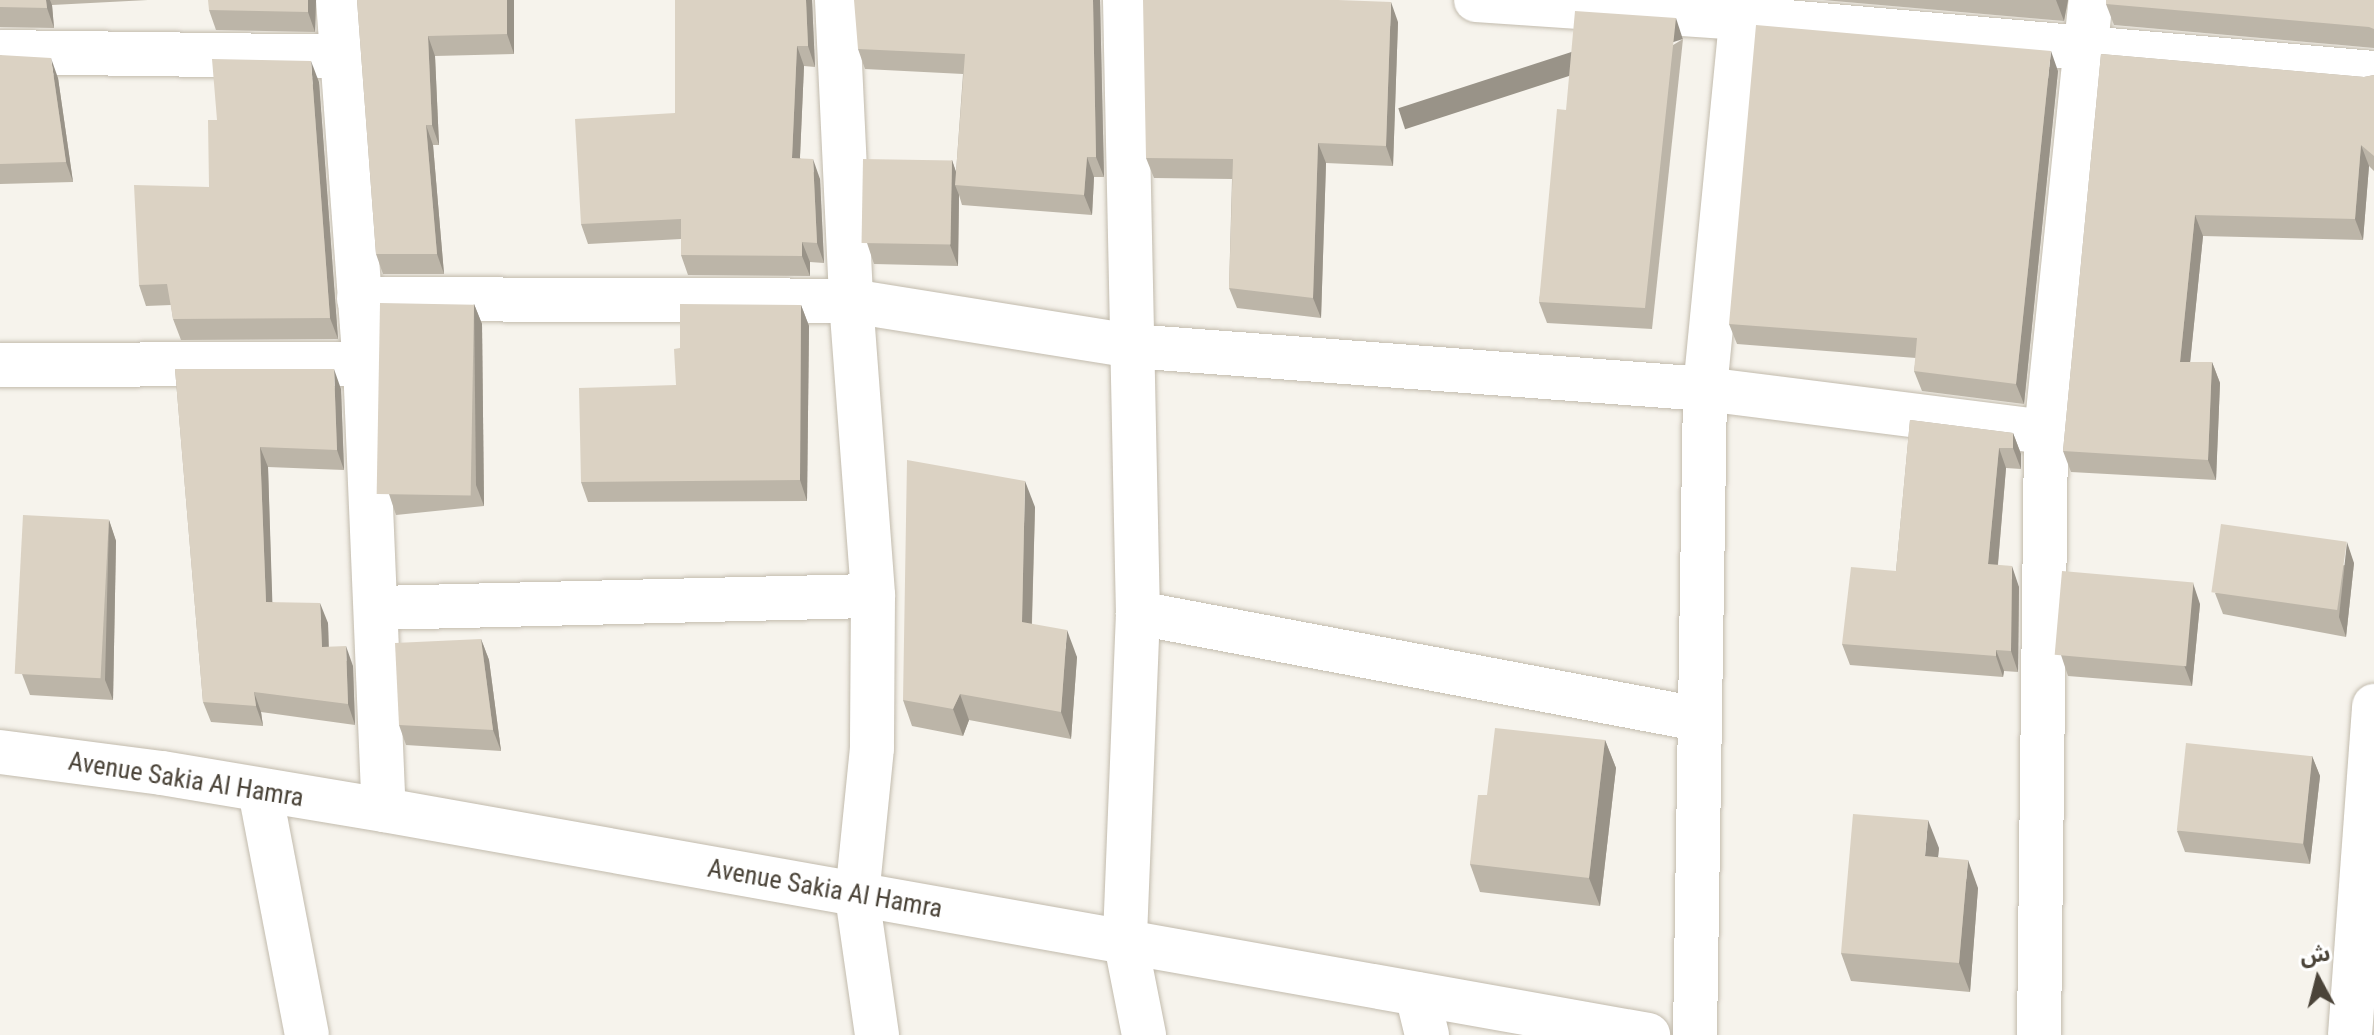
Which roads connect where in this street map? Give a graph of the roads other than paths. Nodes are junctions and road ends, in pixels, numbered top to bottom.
1 (338, 0) edge
2 (837, 0) edge
3 (1125, 0) edge
4 (1476, 0) edge
5 (2091, 0) edge
6 (1742, 9) edge
7 (2086, 50) junction
8 (0, 52) edge
9 (339, 57) junction
10 (2374, 73) edge
11 (359, 299) junction
12 (851, 301) junction
13 (1131, 346) junction
14 (365, 364) junction
15 (0, 365) edge
16 (1705, 389) junction
17 (2046, 432) junction
18 (873, 596) junction
19 (378, 608) junction
20 (1138, 613) junction
21 (2374, 706) edge
22 (1698, 719) junction
23 (0, 752) edge
24 (260, 791) junction
25 (384, 810) junction
26 (857, 896) junction
27 (1125, 939) junction
28 (1422, 1015) edge
29 (307, 1035) edge
30 (877, 1035) edge
31 (1144, 1035) edge
32 (1648, 1035) edge
33 (1695, 1035) edge
34 (2039, 1035) edge
35 (2350, 1035) edge

1 - 9 street
2 - 12 street
3 - 13 street
4 - 6 street
5 - 7 street
6 - 7 street
6 - 16 street
7 - 10 street
7 - 17 street
8 - 9 street
9 - 11 street
11 - 12 street
11 - 14 street
12 - 13 street
12 - 18 street
13 - 16 street
13 - 20 street
14 - 15 street
14 - 19 street
16 - 17 street
16 - 22 street
17 - 34 street
18 - 19 street
18 - 26 street
19 - 25 street
20 - 22 street
20 - 27 street
21 - 35 street
22 - 33 street
23 - 24 street, Avenue Sakia Al Hamra
24 - 25 street, Avenue Sakia Al Hamra
24 - 29 street
25 - 26 street, Avenue Sakia Al Hamra
26 - 27 street, Avenue Sakia Al Hamra
26 - 30 street
27 - 28 street, Avenue Sakia Al Hamra
27 - 31 street
28 - 32 street, Avenue Sakia Al Hamra

